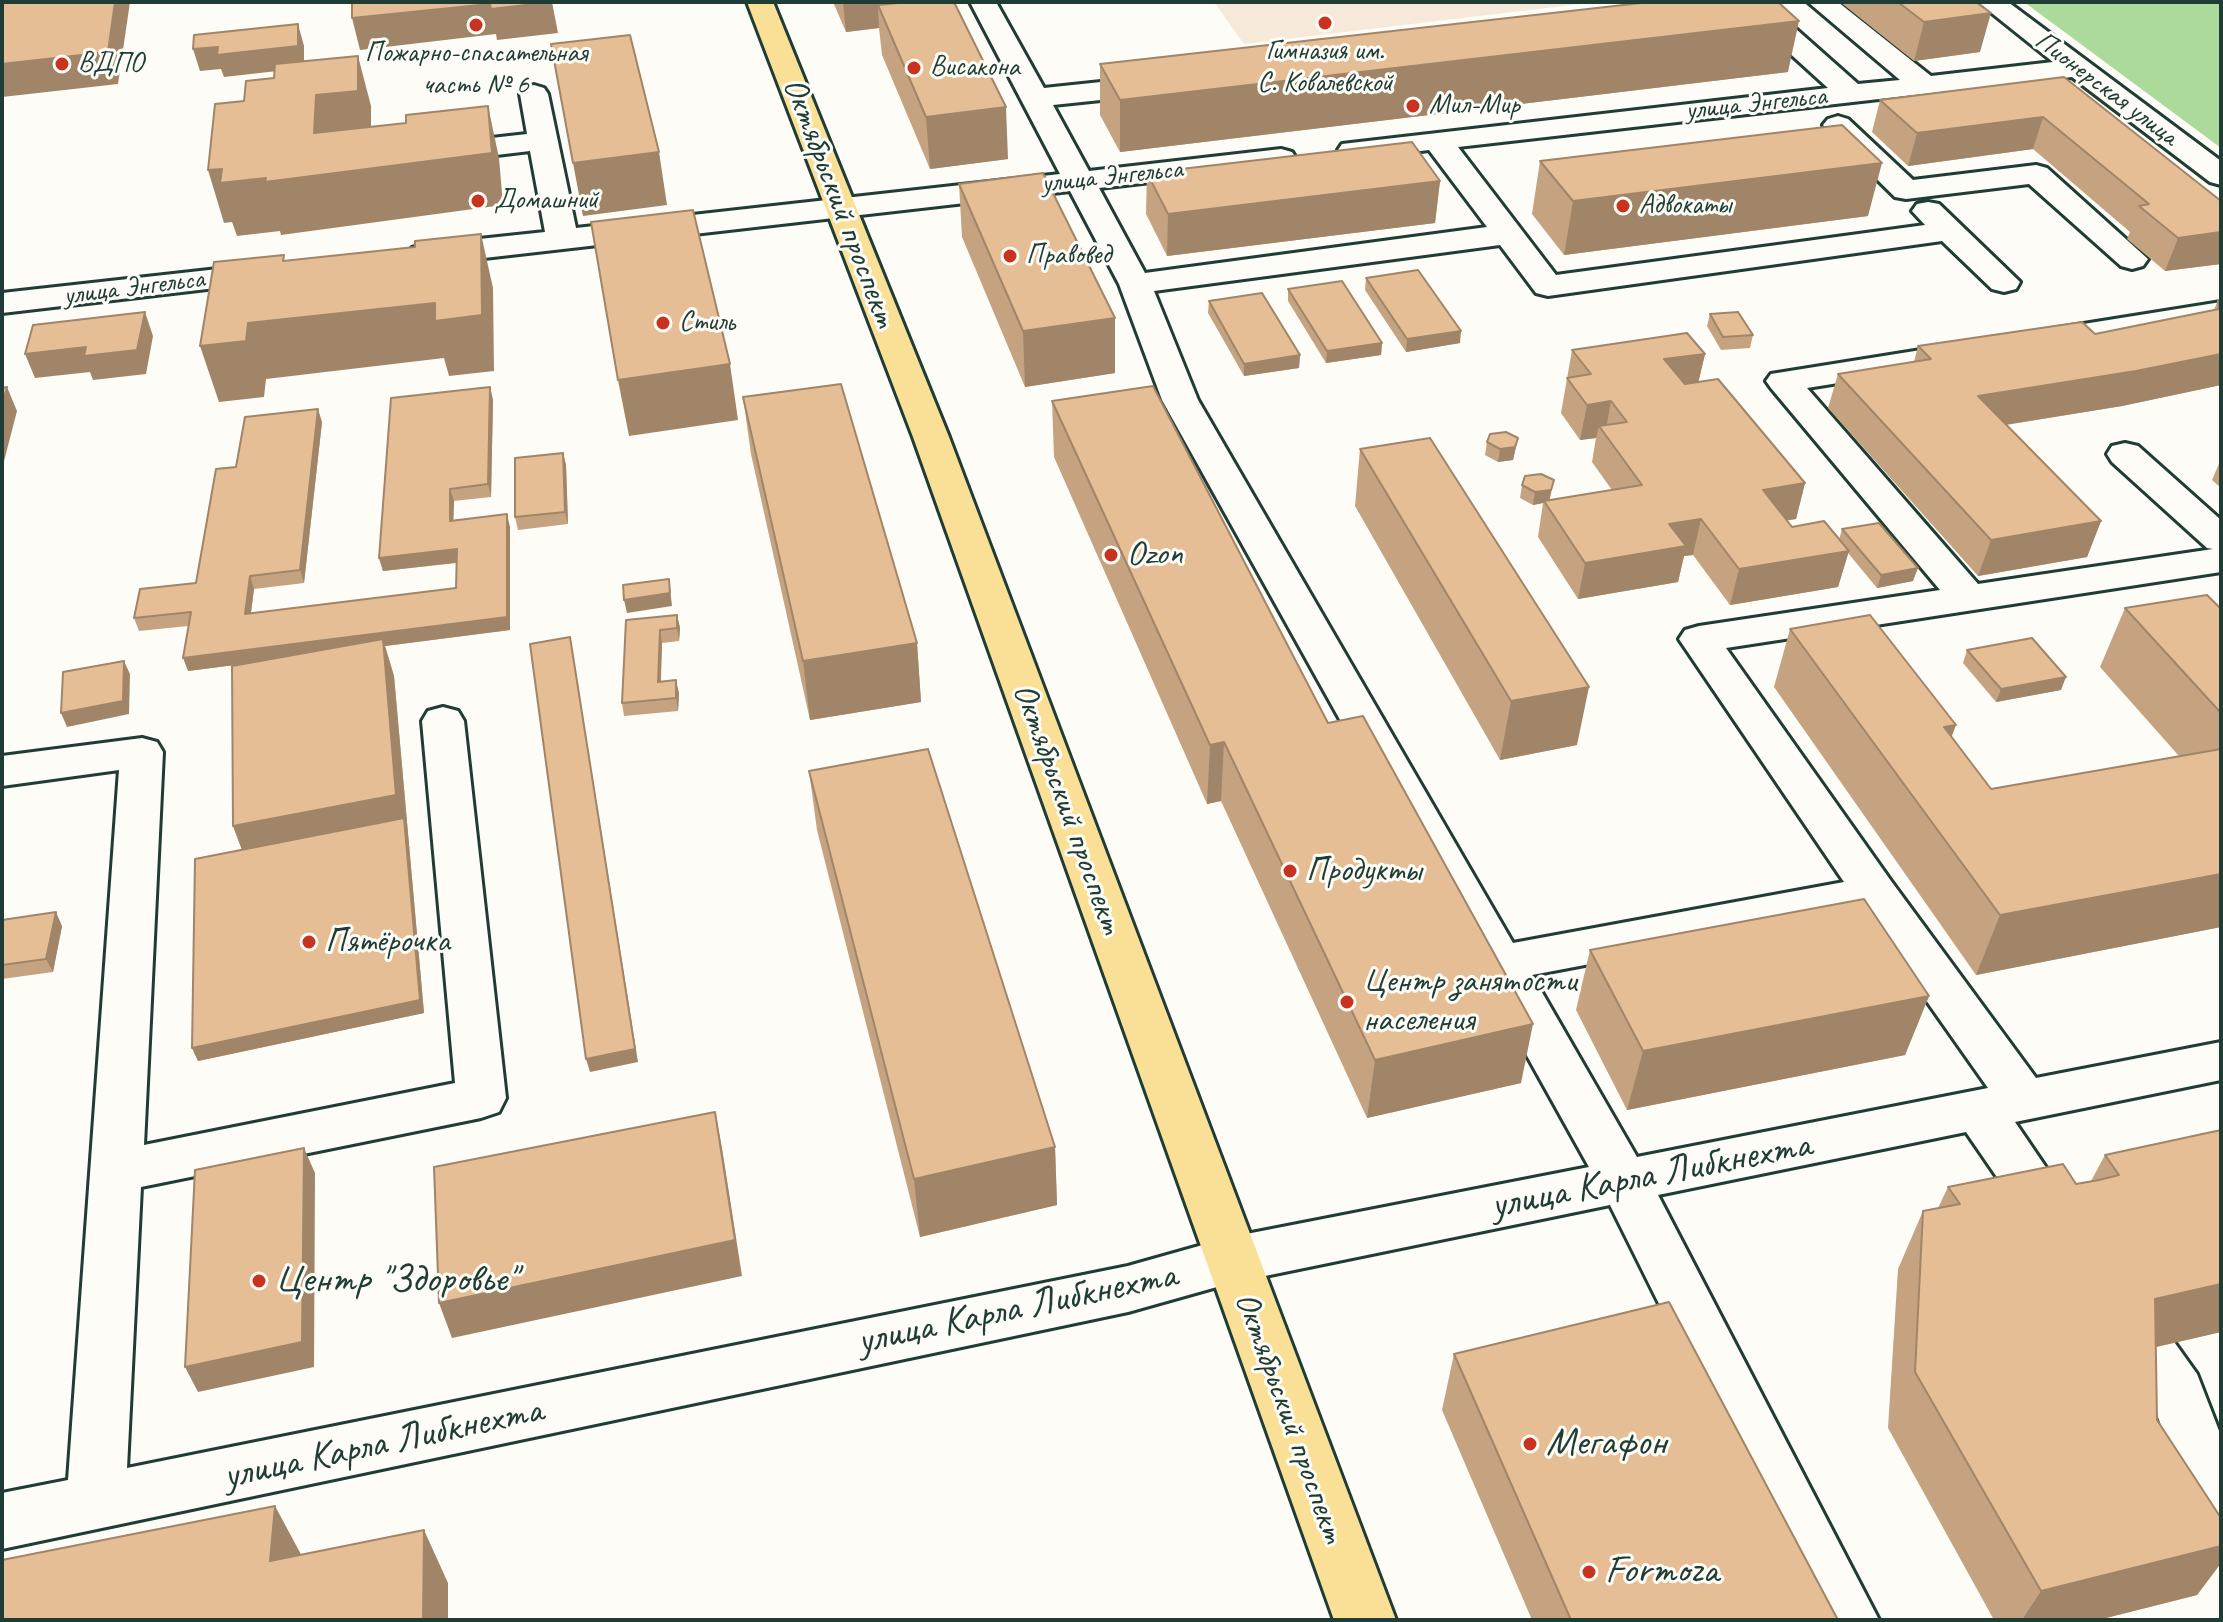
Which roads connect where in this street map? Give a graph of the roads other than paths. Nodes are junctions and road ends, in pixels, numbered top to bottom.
1 (760, 2) edge
2 (983, 2) edge
3 (1821, 2) edge
4 (1991, 2) edge
5 (1722, 25) edge
6 (2078, 68) junction
7 (1190, 81) edge
8 (1924, 85) junction
9 (1851, 93) junction
10 (534, 94) dead end
11 (1034, 98) junction
12 (1810, 98) junction
13 (1437, 140) junction
14 (543, 141) junction
15 (404, 156) edge
16 (2221, 176) edge
17 (1082, 180) junction
18 (1906, 190) junction
19 (842, 207) junction
20 (1949, 231) junction
21 (1509, 234) junction
22 (562, 239) junction
23 (391, 259) edge
24 (2132, 259) dead end
25 (298, 270) edge
26 (2004, 282) dead end
27 (1135, 284) junction
28 (2, 303) edge
29 (2221, 312) edge
30 (2125, 454) dead end
31 (2221, 540) edge
32 (2221, 560) edge
33 (1968, 598) junction
34 (443, 721) dead end
35 (2, 771) edge
36 (1875, 893) junction
37 (1501, 963) junction
38 (2221, 1061) edge
39 (2002, 1106) junction
40 (117, 1171) junction
41 (1624, 1181) junction
42 (2068, 1238) edge
43 (1231, 1260) junction
44 (2147, 1349) edge
45 (96, 1504) junction
46 (2221, 1517) edge
47 (2, 1521) edge
48 (1365, 1620) edge
49 (1848, 1620) edge

1 - 19 main road, Октябрьский проспект
2 - 11 street
3 - 8 street
4 - 6 street, Пионерская улица
5 - 9 street
6 - 8 street, улица Энгельса
6 - 16 street, Пионерская улица
7 - 11 street
8 - 9 street, улица Энгельса
9 - 12 street, улица Энгельса
10 - 14 street
11 - 17 street
12 - 13 street, улица Энгельса
12 - 18 street
13 - 17 street, улица Энгельса
13 - 21 street
14 - 15 street
14 - 22 street
17 - 19 street, улица Энгельса
17 - 27 street
18 - 20 street
18 - 24 street
19 - 22 street, улица Энгельса
19 - 43 main road, Октябрьский проспект
20 - 21 street
20 - 26 street
21 - 27 street
22 - 23 street, улица Энгельса
25 - 28 street, улица Энгельса
27 - 37 street
29 - 33 street
30 - 31 street
32 - 33 street
33 - 36 street
34 - 40 street
35 - 40 street
36 - 37 street
36 - 39 street
37 - 41 street
38 - 39 street, улица Карла Либкнехта
39 - 41 street, улица Карла Либкнехта
39 - 42 street
40 - 45 street
41 - 43 street, улица Карла Либкнехта
41 - 49 street
43 - 45 street, улица Карла Либкнехта
43 - 48 main road, Октябрьский проспект
44 - 46 street
45 - 47 street, улица Карла Либкнехта

